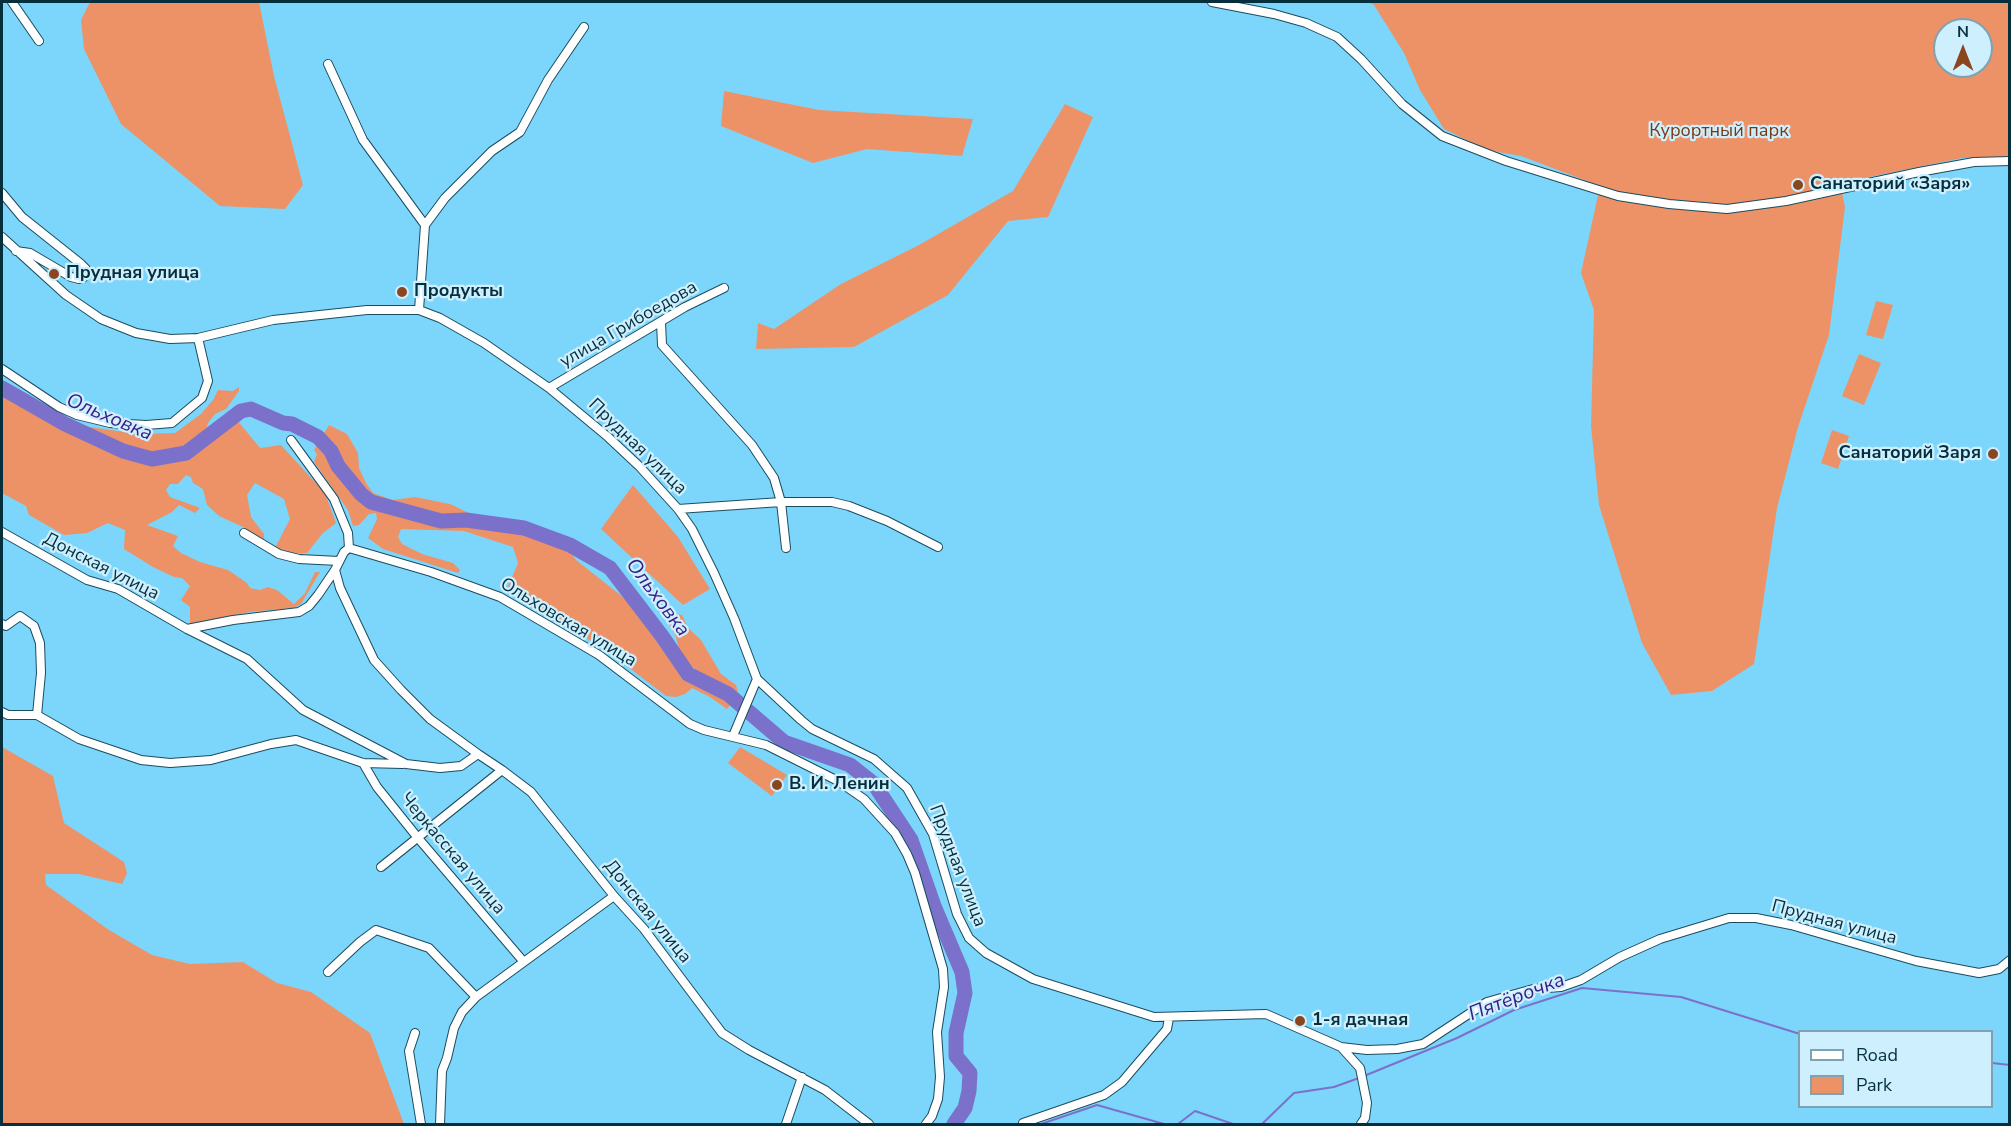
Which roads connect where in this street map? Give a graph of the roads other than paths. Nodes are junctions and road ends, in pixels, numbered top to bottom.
1 (12, 2) edge
2 (1212, 2) edge
3 (584, 27) dead end
4 (39, 41) dead end
5 (328, 64) dead end
6 (2010, 161) edge
7 (2, 193) edge
8 (425, 225) junction
9 (2, 237) edge
10 (16, 251) junction
11 (724, 288) dead end
12 (419, 310) junction
13 (661, 322) junction
14 (198, 338) junction
15 (2, 369) edge
16 (549, 388) junction
17 (291, 440) dead end
18 (781, 502) junction
19 (678, 509) junction
20 (2, 532) edge
21 (244, 533) dead end
22 (938, 547) dead end
23 (349, 548) junction
24 (786, 548) dead end
25 (339, 561) junction
26 (335, 570) junction
27 (2, 624) edge
28 (187, 629) junction
29 (757, 679) junction
30 (2, 712) edge
31 (37, 715) junction
32 (733, 736) junction
33 (478, 754) junction
34 (363, 763) junction
35 (406, 764) junction
36 (502, 770) junction
37 (418, 838) junction
38 (381, 867) dead end
39 (614, 896) junction
40 (2010, 960) edge
41 (523, 961) junction
42 (328, 972) dead end
43 (476, 997) junction
44 (1169, 1018) junction
45 (415, 1033) dead end
46 (1341, 1047) junction
47 (802, 1077) junction
48 (1023, 1123) dead end
49 (421, 1125) edge
50 (440, 1125) edge
51 (786, 1125) edge
52 (869, 1125) edge
53 (926, 1125) edge
54 (1361, 1125) edge

1 - 4 street
2 - 6 street
3 - 8 street
5 - 8 street
7 - 10 street
8 - 12 street
9 - 10 street, Прудная улица
10 - 14 street, Прудная улица
11 - 13 street, улица Грибоедова
12 - 14 street, Прудная улица
12 - 16 street, Прудная улица
13 - 16 street, улица Грибоедова
13 - 18 street
14 - 15 street
16 - 19 street, Прудная улица
17 - 23 street
18 - 19 street
18 - 22 street
18 - 24 street
19 - 29 street, Прудная улица
20 - 28 street, Донская улица
21 - 25 street
23 - 25 street
23 - 32 street, Ольховская улица
25 - 26 street
26 - 28 street
26 - 33 street, Донская улица
27 - 31 street
28 - 35 street, Донская улица
29 - 32 street
29 - 44 street, Прудная улица
30 - 31 street, Черкасская улица
31 - 34 street, Черкасская улица
32 - 53 street, Ольховская улица
33 - 35 street, Донская улица
33 - 36 street, Донская улица
34 - 35 street, Черкасская улица
34 - 37 street, Черкасская улица
36 - 37 street
36 - 39 street, Донская улица
37 - 38 street
37 - 41 street, Черкасская улица
39 - 41 street
39 - 47 street, Донская улица
40 - 46 street, Прудная улица
41 - 43 street
42 - 43 street
43 - 50 street
44 - 46 street, Прудная улица
44 - 48 street
45 - 49 street
46 - 54 street
47 - 51 street
47 - 52 street, Донская улица

